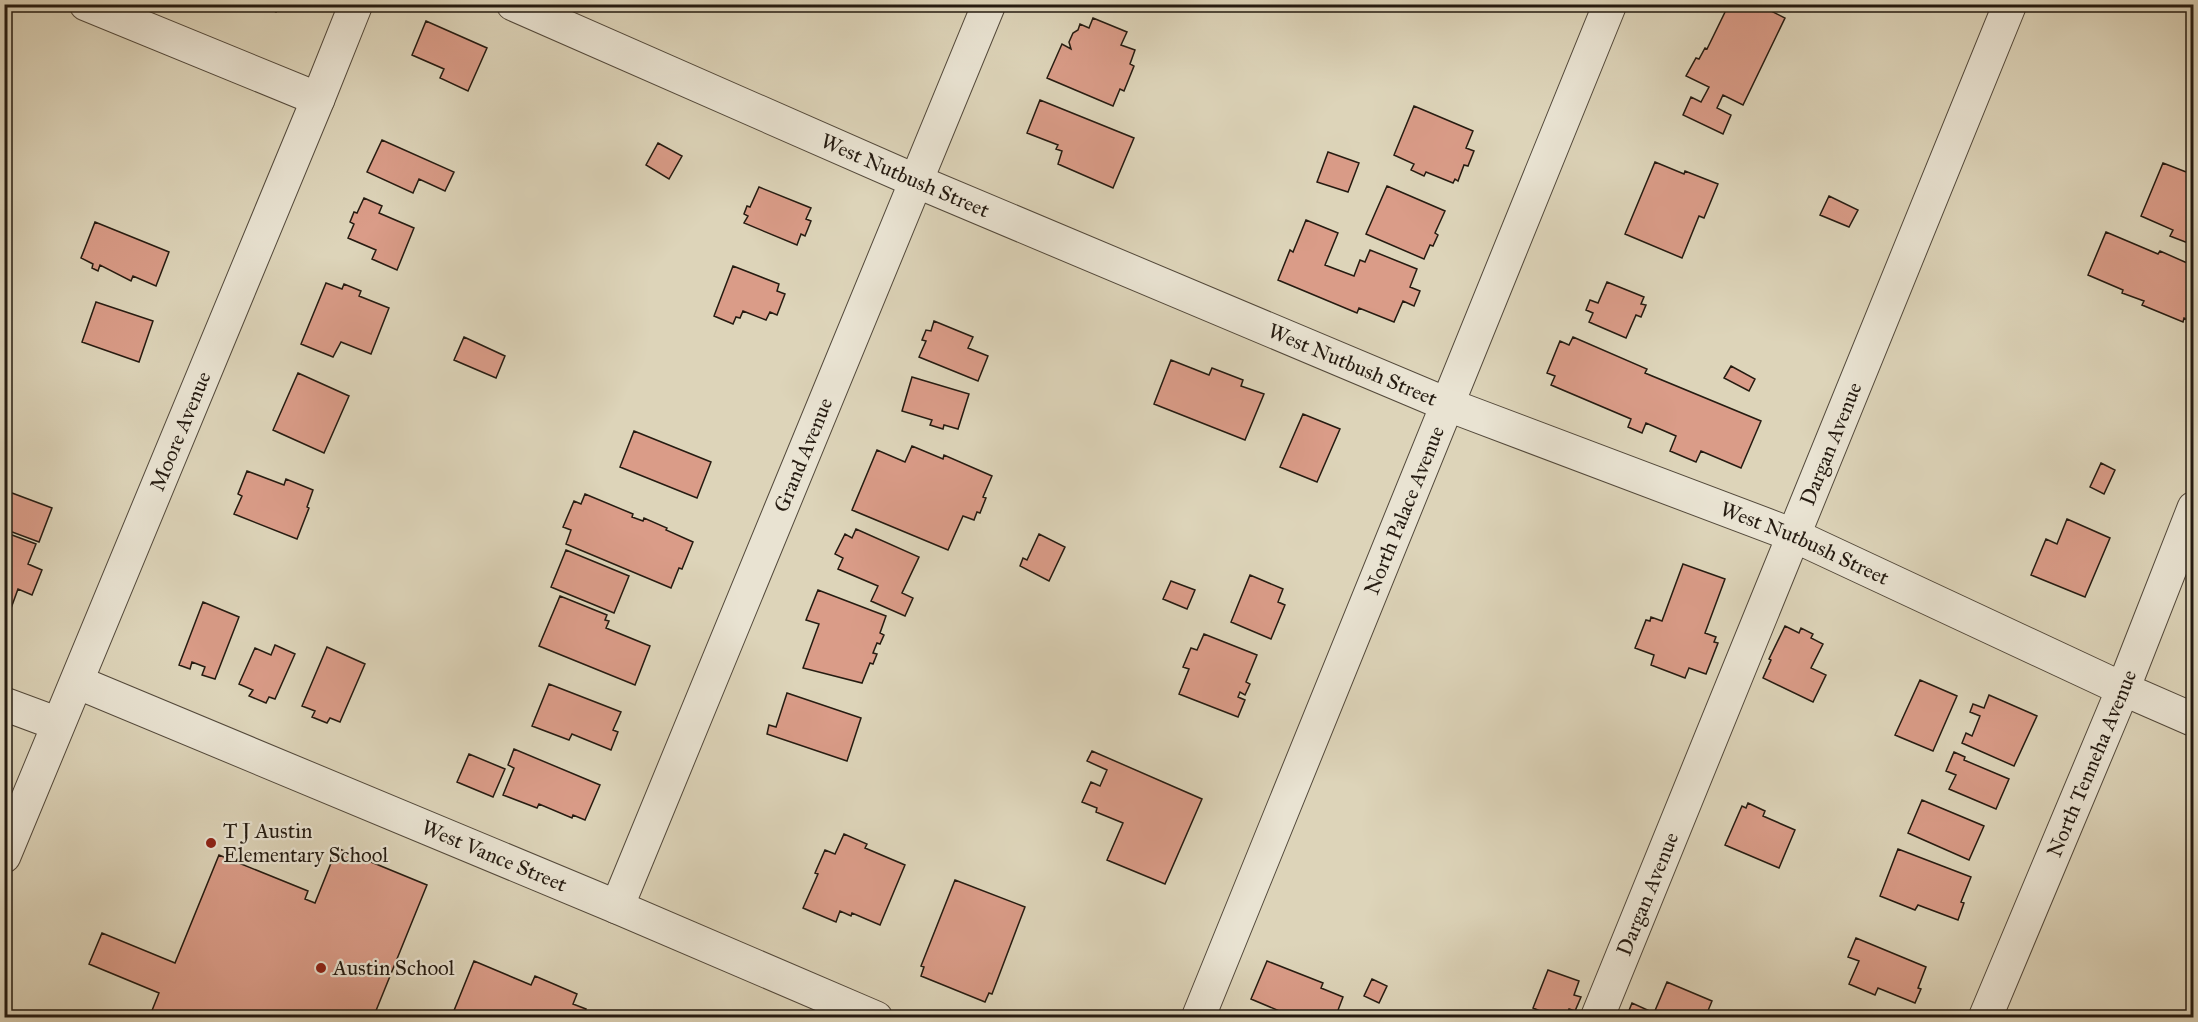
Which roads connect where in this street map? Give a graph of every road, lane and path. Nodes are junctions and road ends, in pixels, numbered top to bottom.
1 (86, 4) edge
2 (356, 4) edge
3 (513, 4) edge
4 (989, 4) edge
5 (1610, 4) edge
6 (2010, 4) edge
7 (318, 99) junction
8 (916, 181) junction
9 (1446, 404) junction
10 (2193, 508) edge
11 (1792, 535) junction
12 (77, 682) junction
13 (2123, 689) junction
14 (4, 704) edge
15 (2193, 720) edge
16 (58, 724) junction
17 (4, 856) edge
18 (617, 907) junction
19 (876, 1017) edge
20 (1198, 1017) edge
21 (1598, 1017) edge
22 (1985, 1017) edge

1 - 7 street
2 - 7 street, Moore Avenue
3 - 8 street, West Nutbush Street
4 - 8 street, Grand Avenue
5 - 9 street, North Palace Avenue
6 - 11 street, Dargan Avenue
7 - 12 street, Moore Avenue
8 - 9 street, West Nutbush Street
8 - 18 street, Grand Avenue
9 - 11 street, West Nutbush Street
9 - 20 street, North Palace Avenue
10 - 13 street, North Tenneha Avenue
11 - 13 street, West Nutbush Street
11 - 21 street, Dargan Avenue
12 - 16 street, Moore Avenue
12 - 18 street, West Vance Street
13 - 15 street, West Nutbush Street
13 - 22 street, North Tenneha Avenue
14 - 16 street
16 - 17 street, Moore Avenue
18 - 19 street, West Vance Street

